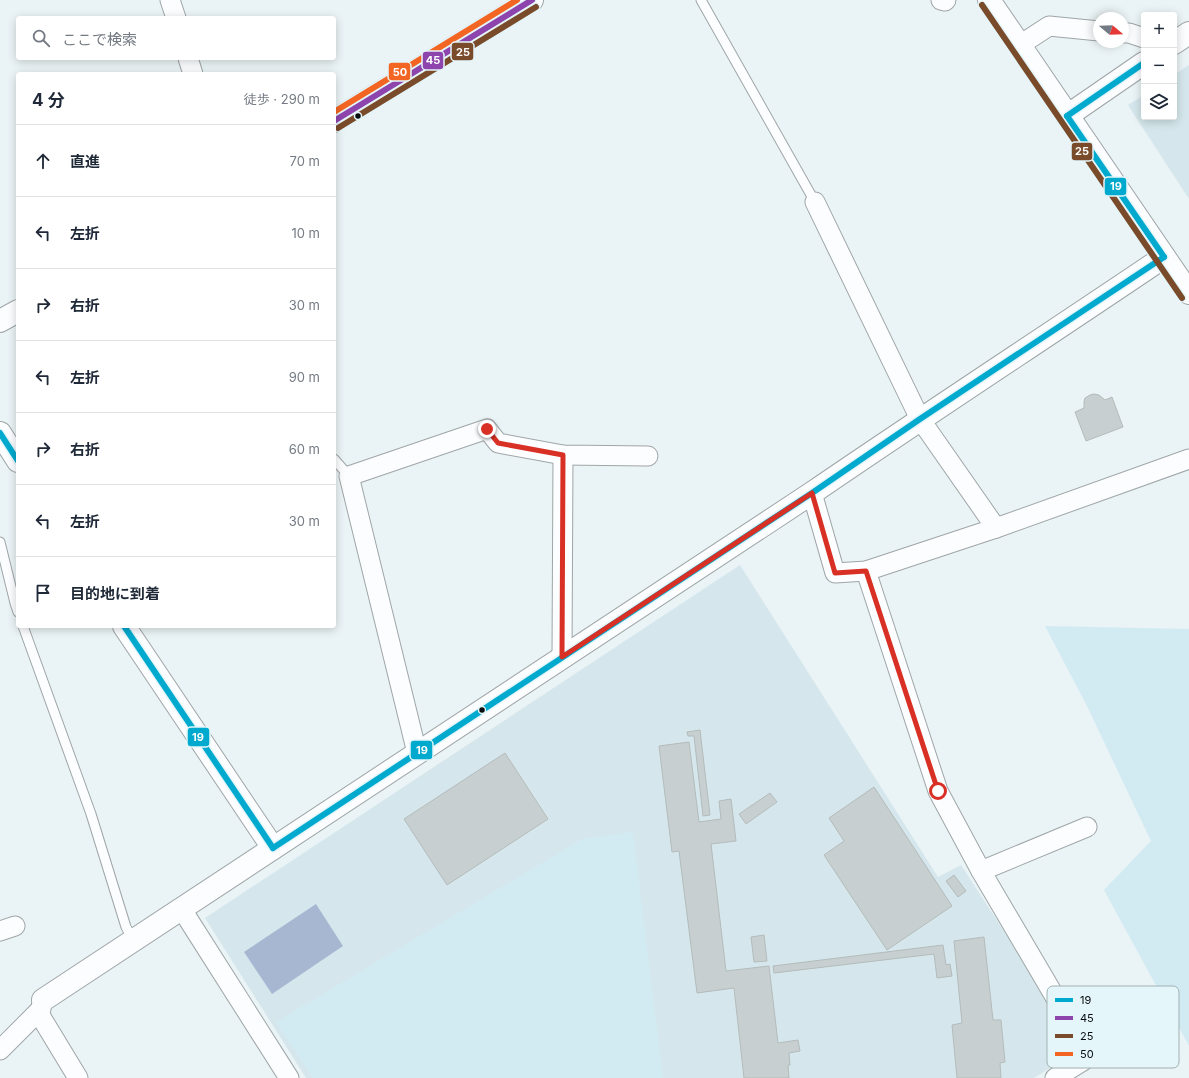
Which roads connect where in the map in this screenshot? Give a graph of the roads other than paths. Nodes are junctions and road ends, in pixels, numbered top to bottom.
1 (170, 0) edge
2 (532, 0) edge
3 (701, 0) edge
4 (941, 0) edge
5 (946, 0) edge
6 (989, 0) edge
7 (175, 16) edge
8 (1093, 30) edge
9 (1189, 33) edge
10 (1129, 34) edge
11 (1141, 37) edge
12 (1177, 41) edge
13 (1020, 45) junction
14 (189, 60) edge
15 (1141, 65) edge
16 (192, 72) edge
17 (1067, 116) junction
18 (336, 120) edge
19 (815, 202) joint
20 (1164, 257) junction
21 (1189, 293) edge
22 (16, 312) edge
23 (0, 322) edge
24 (920, 419) junction
25 (2, 439) edge
26 (563, 455) junction
27 (648, 456) dead end
28 (16, 458) edge
29 (1189, 459) edge
30 (336, 461) edge
31 (349, 476) junction
32 (812, 493) junction
33 (996, 528) junction
34 (0, 542) edge
35 (866, 571) junction
36 (16, 606) edge
37 (24, 628) edge
38 (125, 628) edge
39 (562, 657) junction
40 (417, 753) junction
41 (1087, 827) dead end
42 (273, 848) junction
43 (981, 871) junction
44 (181, 908) junction
45 (133, 940) junction
46 (1049, 986) edge
47 (40, 1006) junction
48 (0, 1050) edge
49 (1071, 1068) edge
50 (78, 1078) edge
51 (289, 1078) edge
52 (1055, 1078) edge

1 - 7 street
2 - 18 main road
3 - 19 lane
4 - 5 street
6 - 13 main road
8 - 13 street
9 - 12 main road
10 - 11 street
13 - 17 main road
14 - 16 street
15 - 17 main road
17 - 20 main road
19 - 24 street
20 - 21 main road
20 - 24 main road
22 - 23 main road
24 - 32 main road
24 - 33 street
25 - 28 main road
26 - 27 street
26 - 31 street
26 - 39 street
29 - 33 street
30 - 31 lane
31 - 40 street
32 - 35 street
32 - 39 main road
33 - 35 street
34 - 36 lane
35 - 43 street
37 - 45 lane
38 - 42 main road
39 - 40 main road
40 - 42 main road
41 - 43 street
42 - 44 main road
43 - 46 street
44 - 45 main road
44 - 51 street
45 - 47 main road
47 - 48 street
47 - 50 street
49 - 52 street

